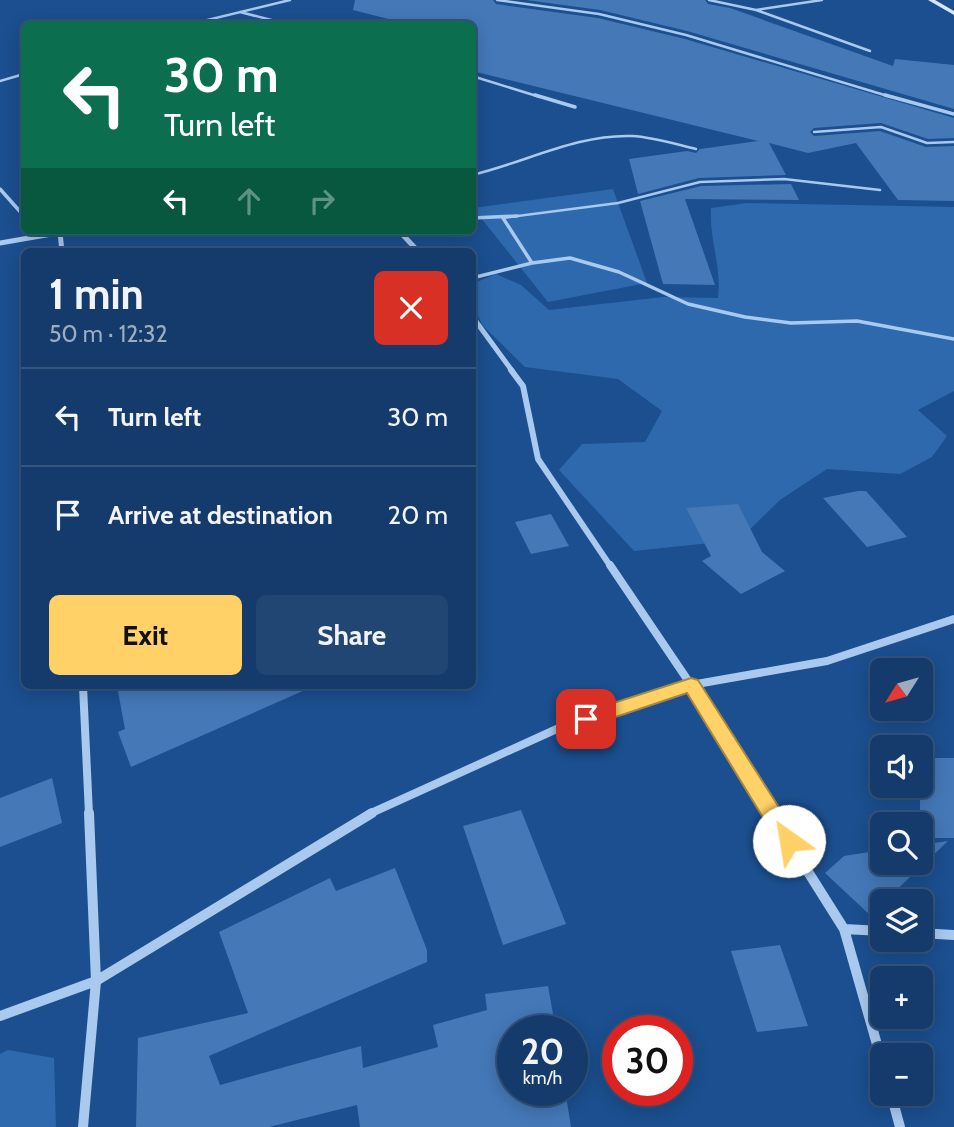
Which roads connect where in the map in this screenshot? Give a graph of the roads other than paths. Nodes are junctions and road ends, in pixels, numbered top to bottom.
1 (290, 0) edge
2 (497, 0) edge
3 (709, 0) edge
4 (822, 0) edge
5 (931, 0) edge
6 (756, 10) junction
7 (236, 11) junction
8 (954, 13) edge
9 (201, 21) edge
10 (275, 21) edge
11 (870, 51) dead end
12 (21, 75) edge
13 (476, 77) edge
14 (0, 81) edge
15 (575, 107) dead end
16 (954, 114) edge
17 (814, 132) dead end
18 (954, 142) edge
19 (696, 149) dead end
20 (476, 174) edge
21 (0, 189) edge
22 (880, 190) dead end
23 (21, 213) edge
24 (476, 218) edge
25 (503, 218) junction
26 (32, 235) edge
27 (403, 235) edge
28 (0, 243) edge
29 (415, 248) edge
30 (532, 262) junction
31 (476, 277) edge
32 (476, 321) edge
33 (954, 339) edge
34 (954, 619) edge
35 (691, 685) junction
36 (83, 689) edge
37 (844, 929) junction
38 (870, 930) edge
39 (933, 933) edge
40 (954, 934) edge
41 (96, 981) junction
42 (0, 1016) edge
43 (877, 1043) edge
44 (894, 1106) edge
45 (83, 1127) edge
46 (900, 1127) edge

1 - 7 street
2 - 16 street
3 - 6 street
4 - 6 street
5 - 8 main road
6 - 11 street
7 - 9 street
7 - 10 street
12 - 14 street
13 - 15 street
17 - 18 lane
19 - 20 lane
21 - 23 street
22 - 25 lane
24 - 25 lane
25 - 30 lane
26 - 28 street
27 - 29 street
30 - 31 lane
30 - 33 lane
32 - 35 street
34 - 35 street
35 - 37 street
35 - 41 street
36 - 41 street
37 - 38 street
37 - 43 street
39 - 40 street
41 - 42 street
41 - 45 street
44 - 46 street

